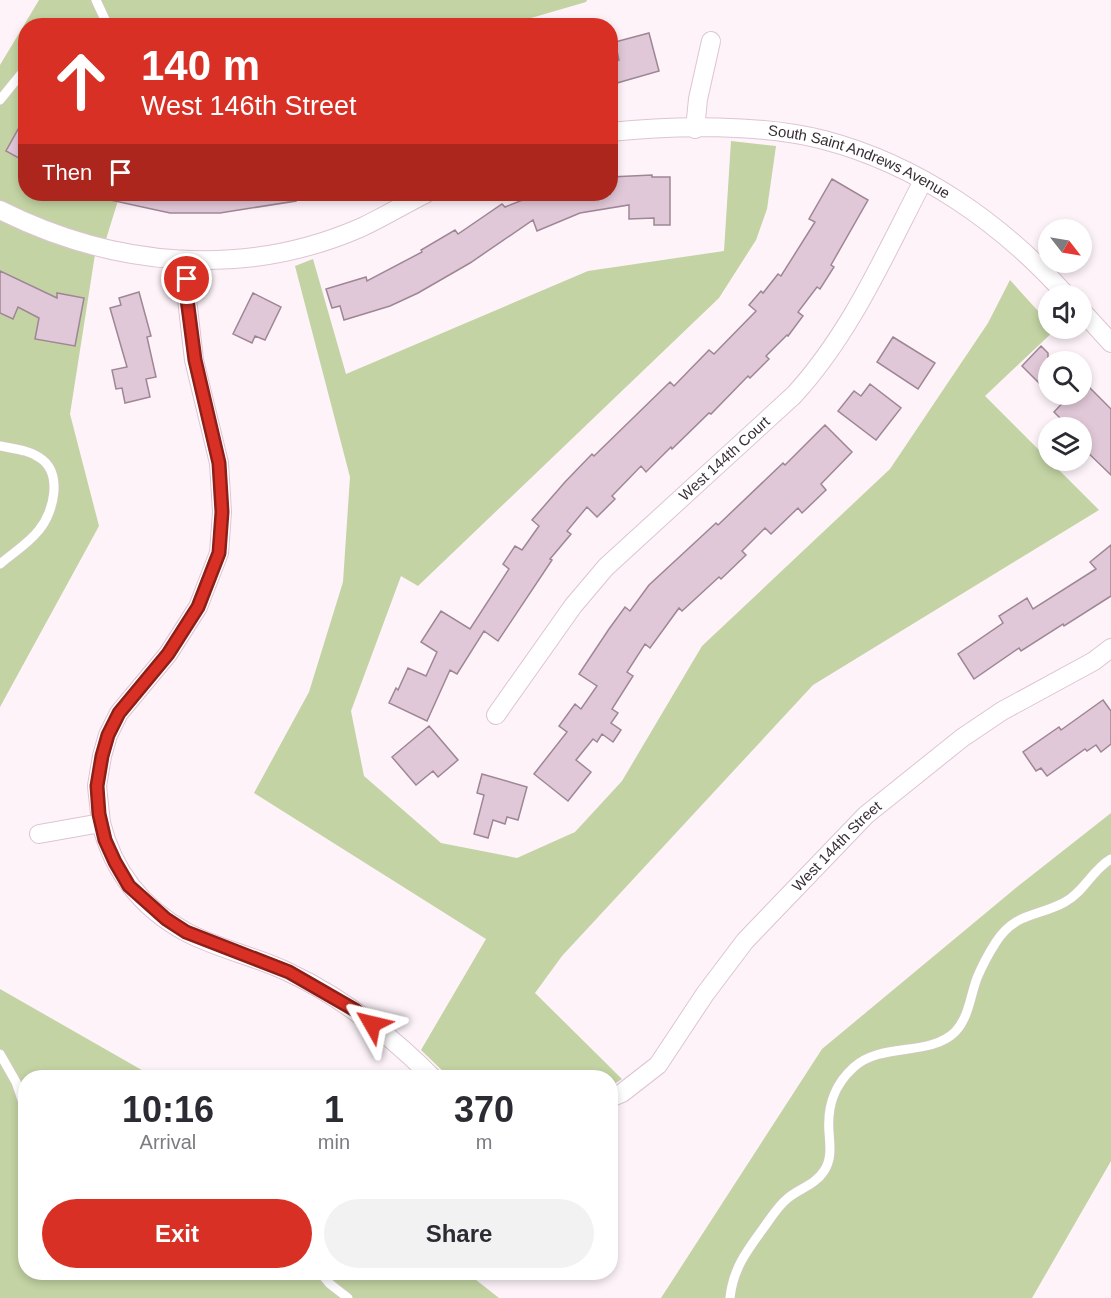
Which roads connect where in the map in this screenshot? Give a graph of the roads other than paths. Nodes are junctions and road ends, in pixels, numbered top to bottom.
1 (96, 0) edge
2 (104, 18) edge
3 (711, 41) dead end
4 (18, 78) edge
5 (0, 100) edge
6 (695, 129) junction
7 (618, 132) edge
8 (923, 181) junction
9 (412, 201) edge
10 (0, 210) edge
11 (187, 260) junction
12 (1057, 285) edge
13 (1092, 320) edge
14 (1108, 335) edge
15 (0, 446) edge
16 (0, 564) edge
17 (1111, 648) edge
18 (496, 715) dead end
19 (101, 823) junction
20 (39, 834) dead end
21 (1111, 859) edge
22 (0, 1054) edge
23 (425, 1070) edge
24 (18, 1088) edge
25 (618, 1095) edge
26 (328, 1280) edge
27 (348, 1298) edge
28 (730, 1298) edge

1 - 2 lane
3 - 6 street
4 - 5 lane
6 - 7 street, South Saint Andrews Avenue
6 - 8 street, South Saint Andrews Avenue
8 - 12 street, South Saint Andrews Avenue
8 - 18 street, West 144th Court
9 - 11 street
10 - 11 street
11 - 19 street
13 - 14 street
15 - 16 lane
17 - 25 street, West 144th Street
19 - 20 street
19 - 23 street
21 - 28 lane
22 - 24 lane
26 - 27 lane

